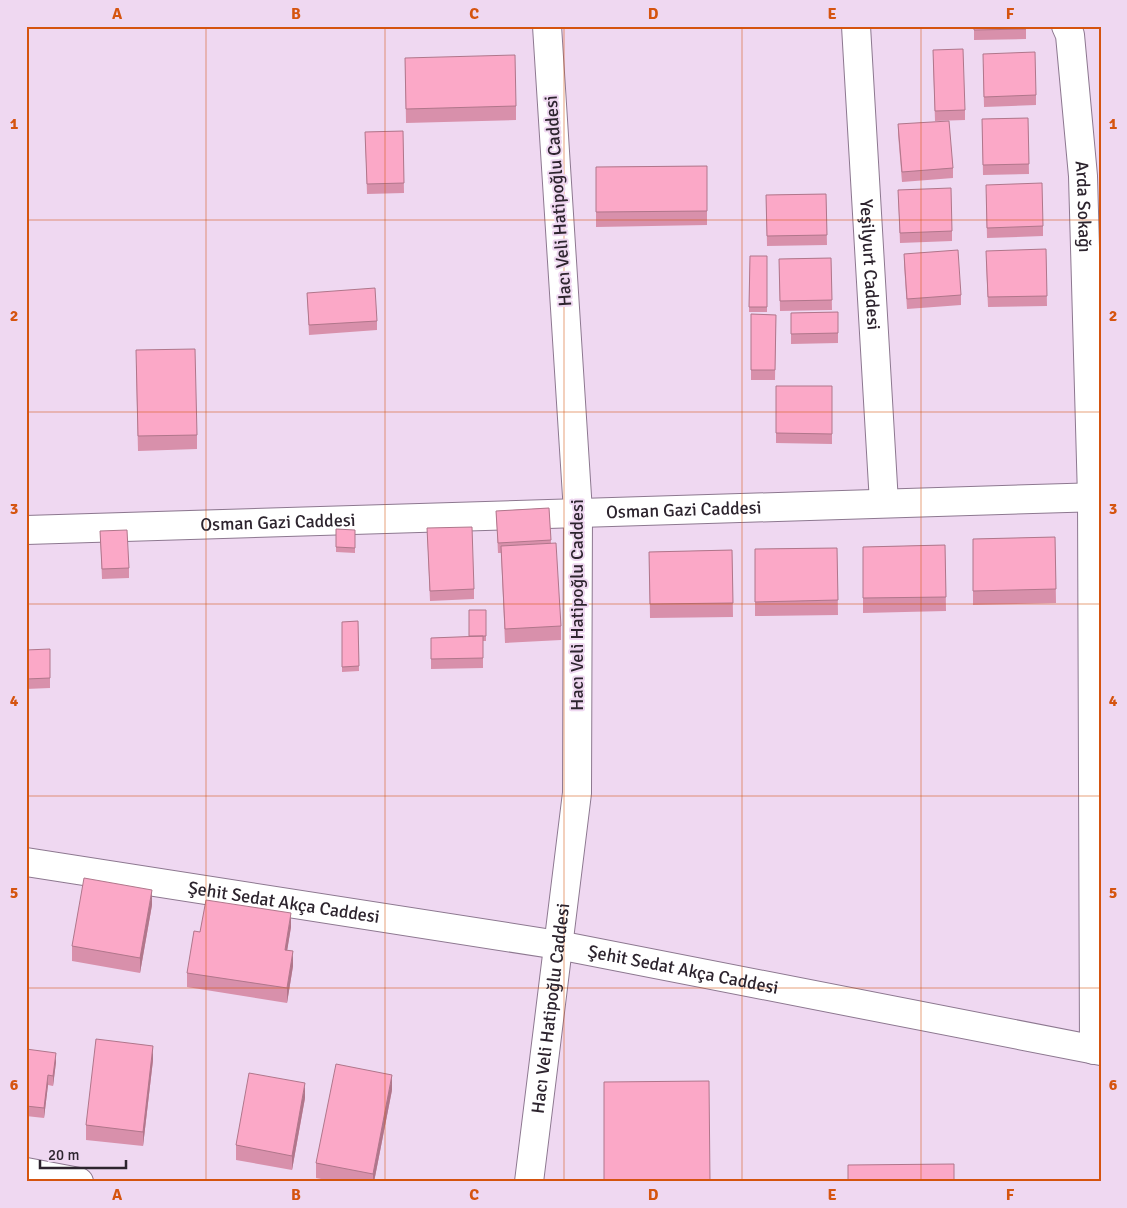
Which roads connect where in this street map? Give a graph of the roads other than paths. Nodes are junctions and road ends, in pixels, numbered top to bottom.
1 (547, 26) edge
2 (856, 26) edge
3 (1066, 26) edge
4 (1093, 271) edge
5 (1097, 497) edge
6 (884, 503) junction
7 (578, 512) junction
8 (26, 530) edge
9 (26, 862) edge
10 (558, 945) junction
11 (1097, 1051) edge
12 (26, 1172) edge
13 (79, 1182) edge
14 (529, 1182) edge

1 - 7 street, Hacı Veli Hatipoğlu Caddesi
2 - 6 street, Yeşilyurt Caddesi
3 - 4 street, Arda Sokağı
4 - 5 street, Arda Sokağı
5 - 6 street, Osman Gazi Caddesi
5 - 11 street, Arda Sokağı
6 - 7 street, Osman Gazi Caddesi
7 - 8 street, Osman Gazi Caddesi
7 - 10 street, Hacı Veli Hatipoğlu Caddesi
9 - 10 street, Şehit Sedat Akça Caddesi
10 - 11 street, Şehit Sedat Akça Caddesi
10 - 14 street, Hacı Veli Hatipoğlu Caddesi
12 - 13 street

